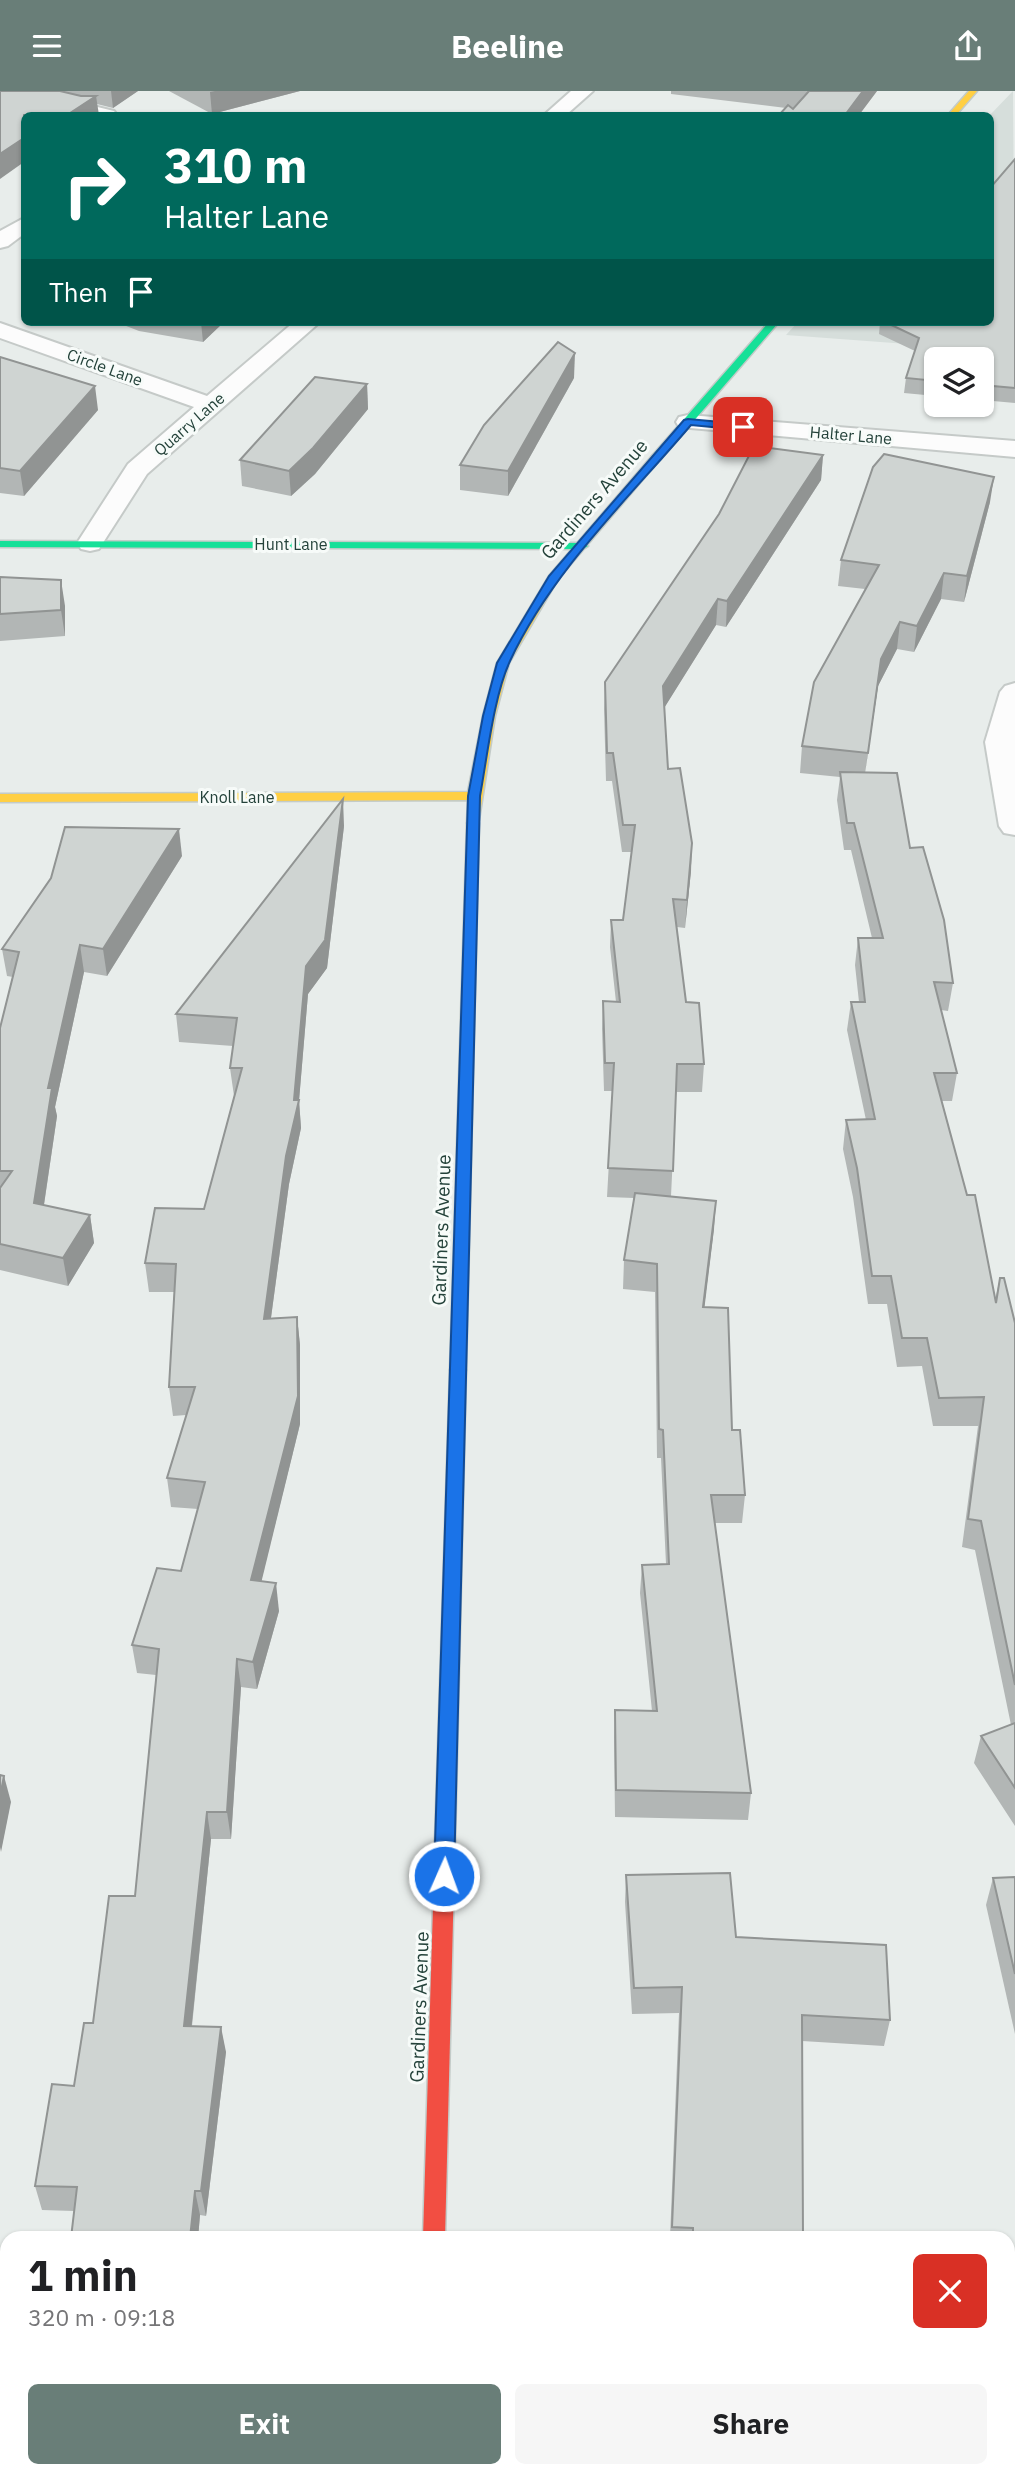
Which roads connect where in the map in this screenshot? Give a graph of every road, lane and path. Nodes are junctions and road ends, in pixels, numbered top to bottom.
1 (6, 91) edge
2 (583, 91) edge
3 (974, 91) edge
4 (94, 112) edge
5 (558, 112) edge
6 (955, 112) edge
7 (21, 226) edge
8 (0, 241) edge
9 (304, 326) edge
10 (771, 326) edge
11 (0, 330) edge
12 (211, 405) junction
13 (688, 422) junction
14 (1015, 449) edge
15 (90, 543) junction
16 (0, 544) edge
17 (583, 546) junction
18 (1015, 692) edge
19 (474, 796) junction
20 (0, 798) edge
21 (1015, 826) edge
22 (434, 2231) edge

1 - 4 street
2 - 5 street
3 - 6 main road
7 - 8 street
9 - 12 street, Quarry Lane
10 - 13 main road, Gardiners Avenue
11 - 12 street, Circle Lane
12 - 15 street, Quarry Lane
13 - 14 street, Halter Lane
13 - 17 main road, Gardiners Avenue
15 - 16 main road, Hunt Lane
15 - 17 main road, Hunt Lane
17 - 19 main road, Gardiners Avenue
18 - 21 street
19 - 20 main road, Knoll Lane
19 - 22 main road, Gardiners Avenue

